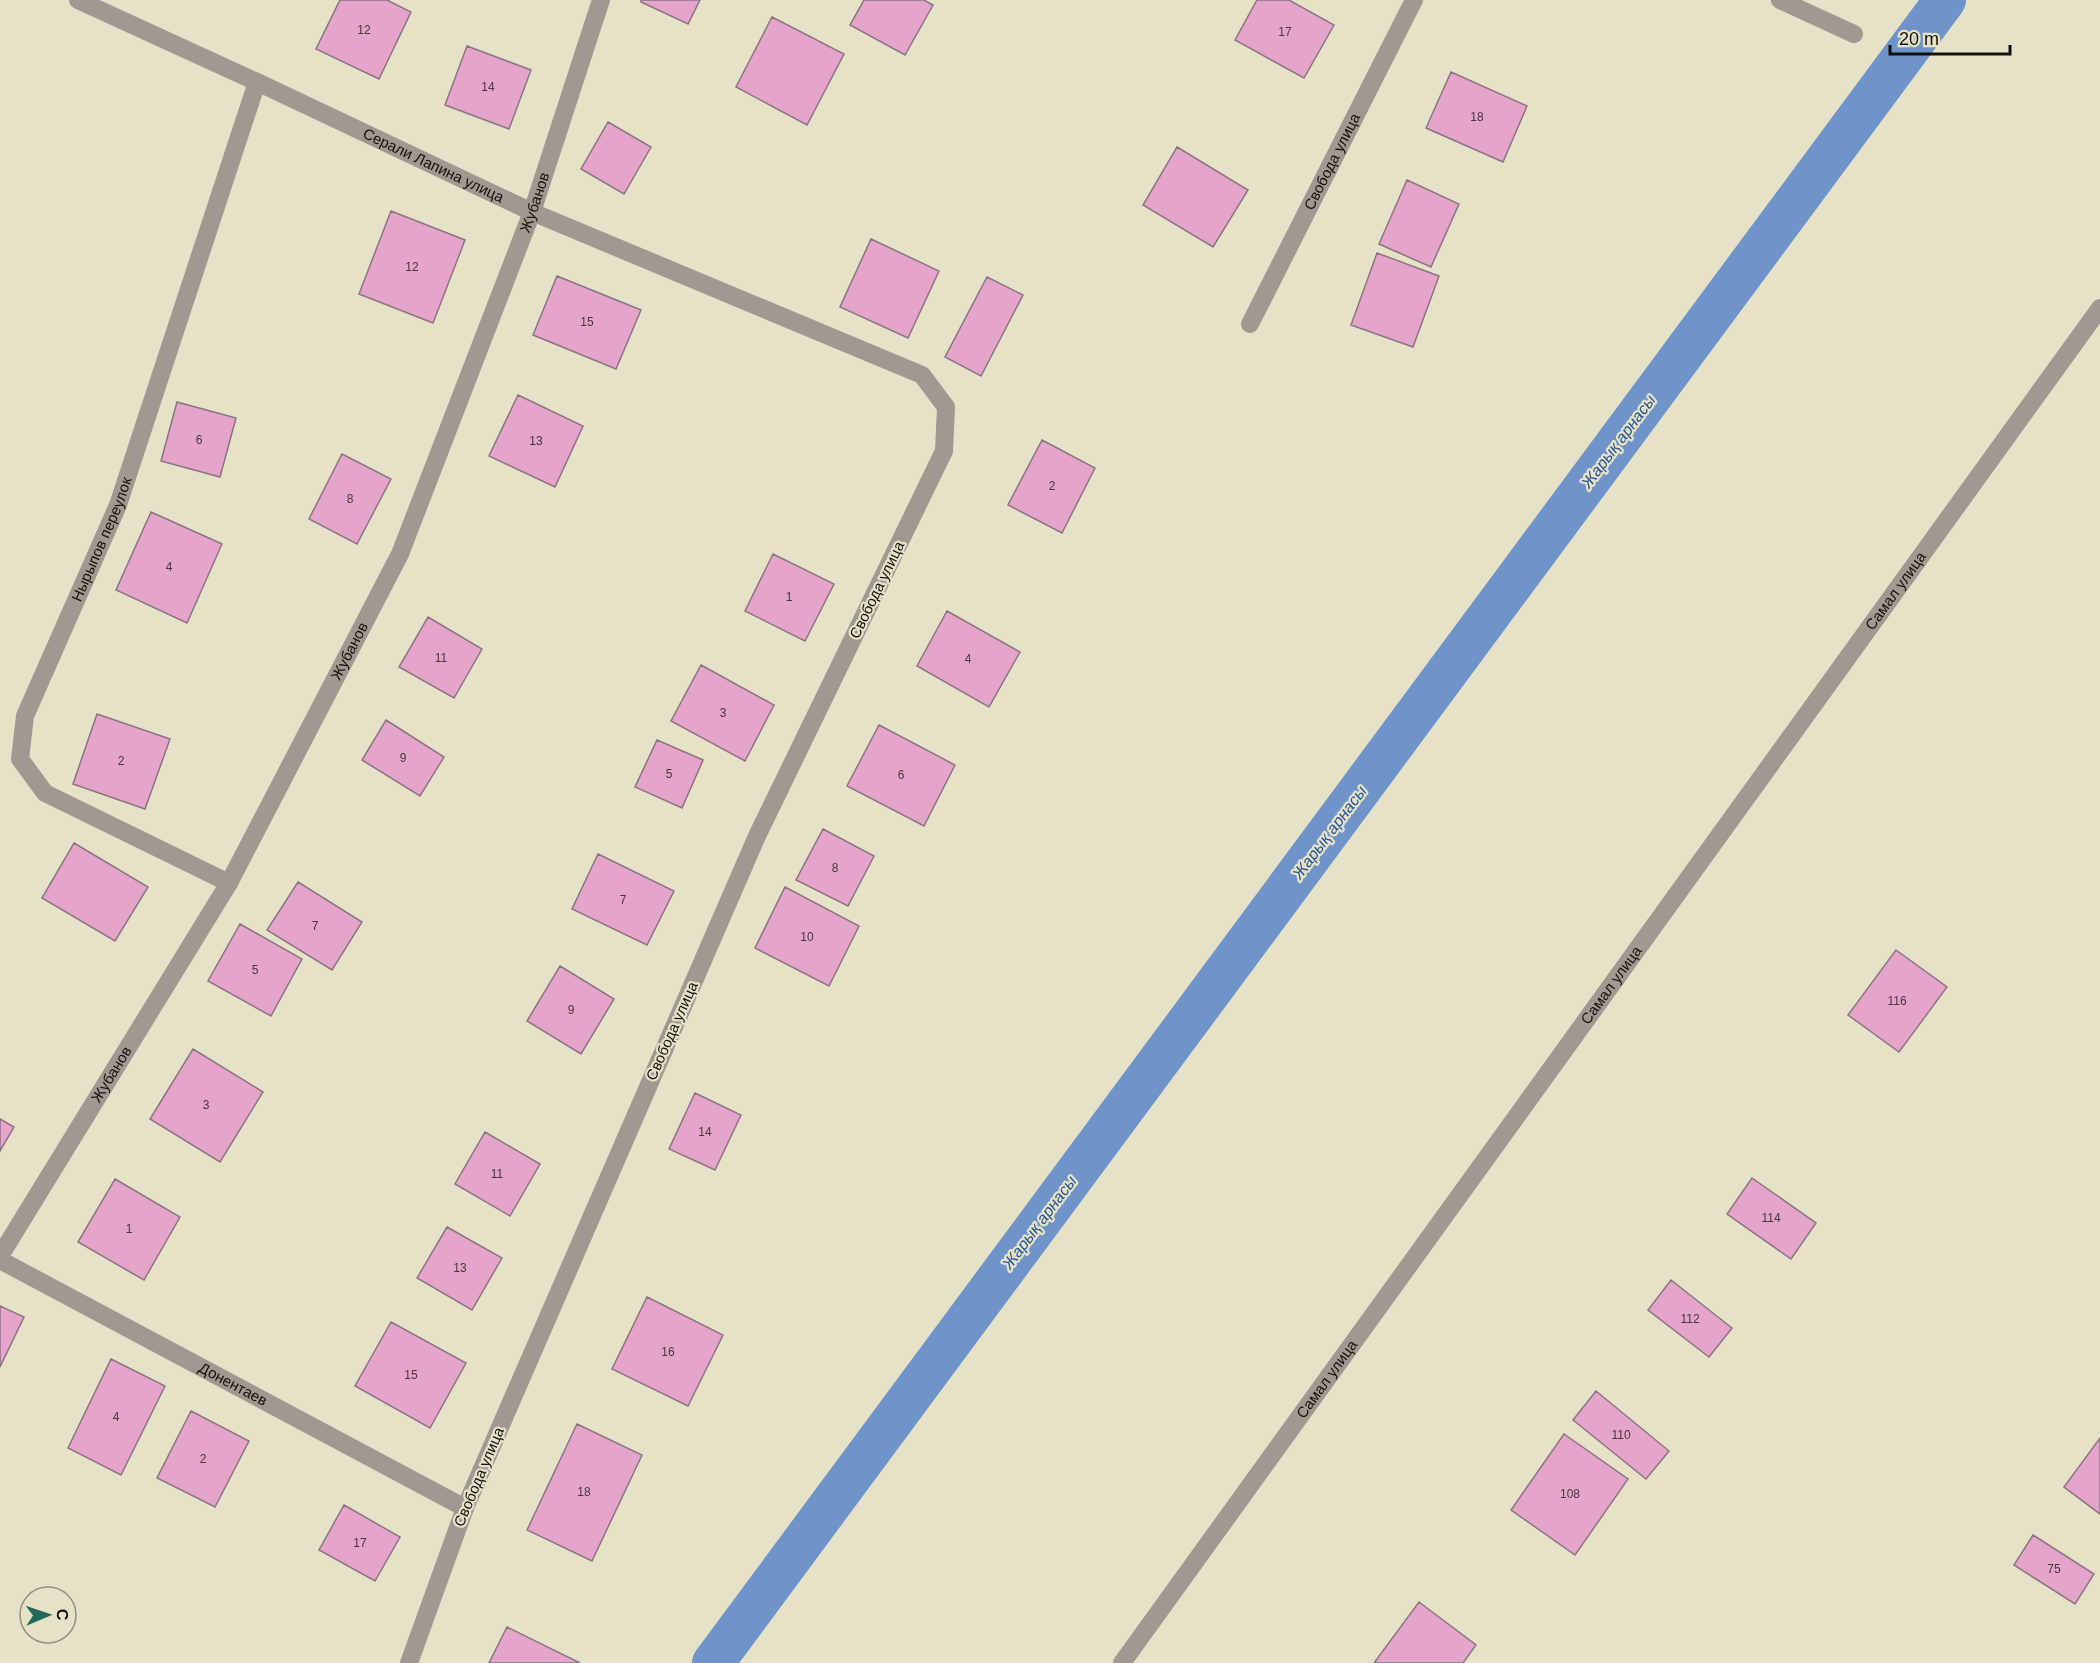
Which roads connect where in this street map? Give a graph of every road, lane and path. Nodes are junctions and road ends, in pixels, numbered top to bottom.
1 (78, 0) edge
2 (601, 0) edge
3 (1414, 0) edge
4 (1780, 0) edge
5 (1854, 34) dead end
6 (257, 82) junction
7 (532, 212) junction
8 (2100, 308) edge
9 (1250, 324) dead end
10 (946, 407) joint
11 (229, 883) junction
12 (0, 1258) edge
13 (465, 1508) junction
14 (409, 1663) edge
15 (1122, 1663) edge

1 - 6 street, Серали Лапина улица
2 - 7 street, Жубанов
3 - 9 street, Свобода улица
4 - 5 street
6 - 7 street, Серали Лапина улица
6 - 11 street, Нырыпов переулок
7 - 10 street, Серали Лапина улица
7 - 11 street, Жубанов
8 - 15 street, Самал улица
10 - 13 street, Свобода улица
11 - 12 street, Жубанов
12 - 13 street, Донентаев
13 - 14 street, Свобода улица

